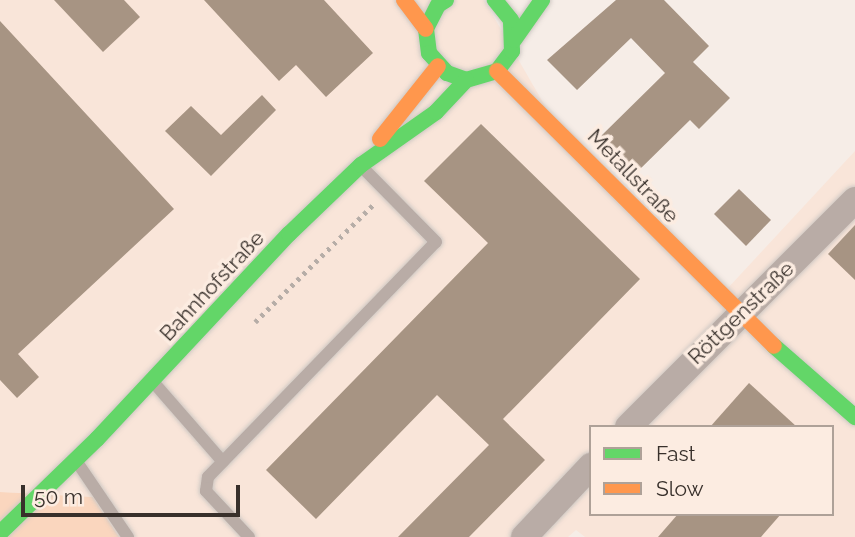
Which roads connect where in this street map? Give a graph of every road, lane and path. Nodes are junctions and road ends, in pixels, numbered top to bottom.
1 (404, 0) edge
2 (446, 0) edge
3 (497, 0) edge
4 (542, 0) edge
5 (426, 29) junction
6 (514, 40) junction
7 (438, 66) junction
8 (497, 71) junction
9 (466, 80) junction
10 (361, 165) junction
11 (855, 200) edge
12 (377, 201) dead end
13 (737, 314) junction
14 (249, 329) dead end
15 (152, 381) junction
16 (855, 416) edge
17 (630, 425) edge
18 (75, 460) junction
19 (223, 461) junction
20 (589, 468) edge
21 (0, 533) edge
22 (128, 537) edge
23 (249, 537) edge
24 (524, 537) edge

1 - 5 street
2 - 5 street
3 - 6 street
4 - 6 street
5 - 7 street
6 - 8 street
7 - 9 street
7 - 10 street, Bahnhofstraße
8 - 9 street
8 - 13 street, Metallstraße
9 - 10 street, Bahnhofstraße
10 - 15 street, Bahnhofstraße
10 - 19 lane
11 - 13 street, Röttgenstraße
12 - 14 path
13 - 16 street, Metallstraße
13 - 17 street, Röttgenstraße
15 - 18 street, Bahnhofstraße
15 - 19 lane
18 - 21 street, Bahnhofstraße
18 - 22 lane
19 - 23 lane
20 - 24 street

